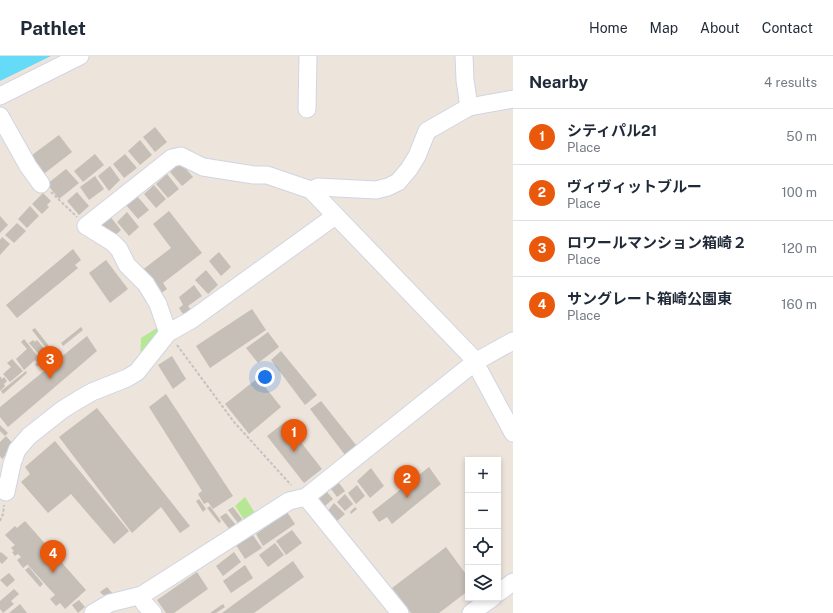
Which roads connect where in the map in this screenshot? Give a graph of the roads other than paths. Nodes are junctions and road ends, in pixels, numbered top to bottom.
1 (80, 56) edge
2 (308, 56) edge
3 (464, 56) edge
4 (0, 96) edge
5 (513, 99) edge
6 (469, 108) junction
7 (306, 109) dead end
8 (0, 116) edge
9 (41, 184) road end
10 (311, 190) junction
11 (335, 216) junction
12 (168, 333) junction
13 (513, 341) edge
14 (475, 362) junction
15 (513, 433) edge
16 (0, 488) edge
17 (306, 497) junction
18 (513, 582) edge
19 (501, 591) edge
20 (142, 595) junction
21 (488, 601) edge
22 (93, 613) edge
23 (153, 613) edge
24 (400, 613) edge
25 (471, 613) edge

1 - 4 street
2 - 7 street
3 - 6 street
5 - 6 street
6 - 10 street
8 - 9 street
10 - 11 street
10 - 12 street
11 - 12 street
11 - 14 street
12 - 16 street
13 - 14 street
14 - 15 street
14 - 17 street
17 - 20 street
17 - 24 street
18 - 19 street
20 - 22 street
20 - 23 street
21 - 25 street

